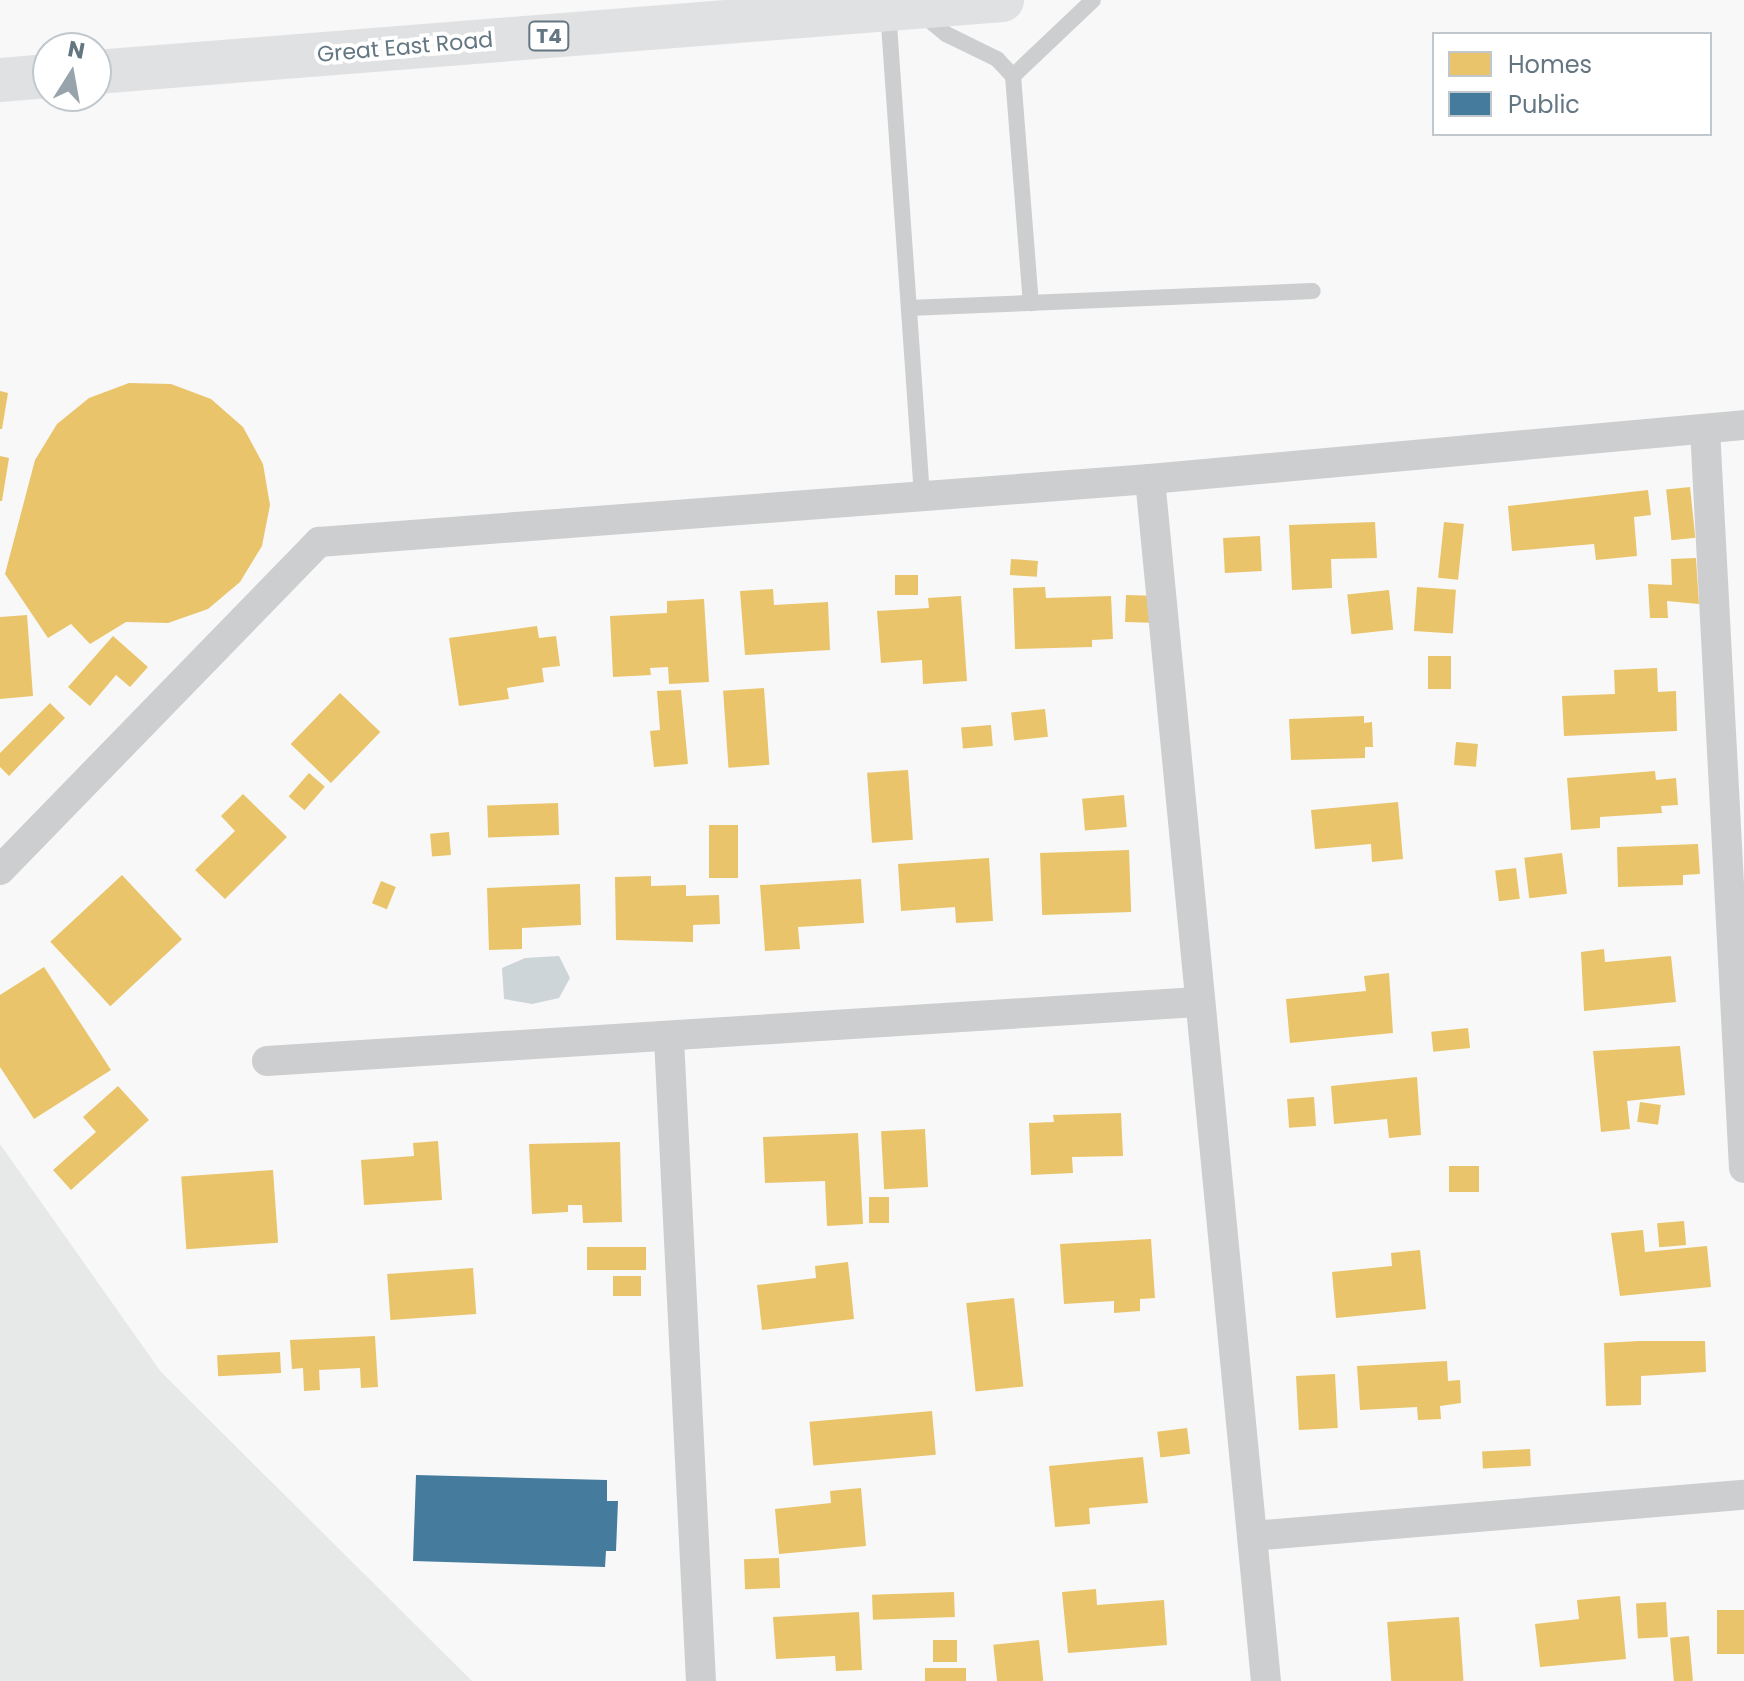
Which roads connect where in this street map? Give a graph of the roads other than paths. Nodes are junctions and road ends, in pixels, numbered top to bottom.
1 (1002, 0) edge
2 (1093, 0) edge
3 (895, 5) edge
4 (112, 71) edge
5 (1013, 76) junction
6 (32, 77) edge
7 (0, 80) edge
8 (1313, 291) dead end
9 (1031, 303) junction
10 (909, 308) junction
11 (1744, 425) edge
12 (1705, 429) junction
13 (1150, 479) junction
14 (922, 495) junction
15 (0, 870) edge
16 (1738, 924) edge
17 (1197, 1002) junction
18 (669, 1039) junction
19 (267, 1061) dead end
20 (1744, 1168) edge
21 (1744, 1495) edge
22 (1252, 1536) junction
23 (701, 1681) edge
24 (1266, 1681) edge

1 - 3 main road, Great East Road / T4
2 - 5 lane
3 - 4 main road, Great East Road / T4
3 - 5 lane
3 - 10 lane
5 - 9 lane
6 - 7 main road
8 - 9 lane
9 - 10 lane
10 - 14 lane
11 - 12 street
12 - 13 street
12 - 16 street
13 - 14 street
13 - 17 street
14 - 15 street
16 - 20 street
17 - 18 street
17 - 22 street
18 - 19 street
18 - 23 street
21 - 22 street
22 - 24 street

